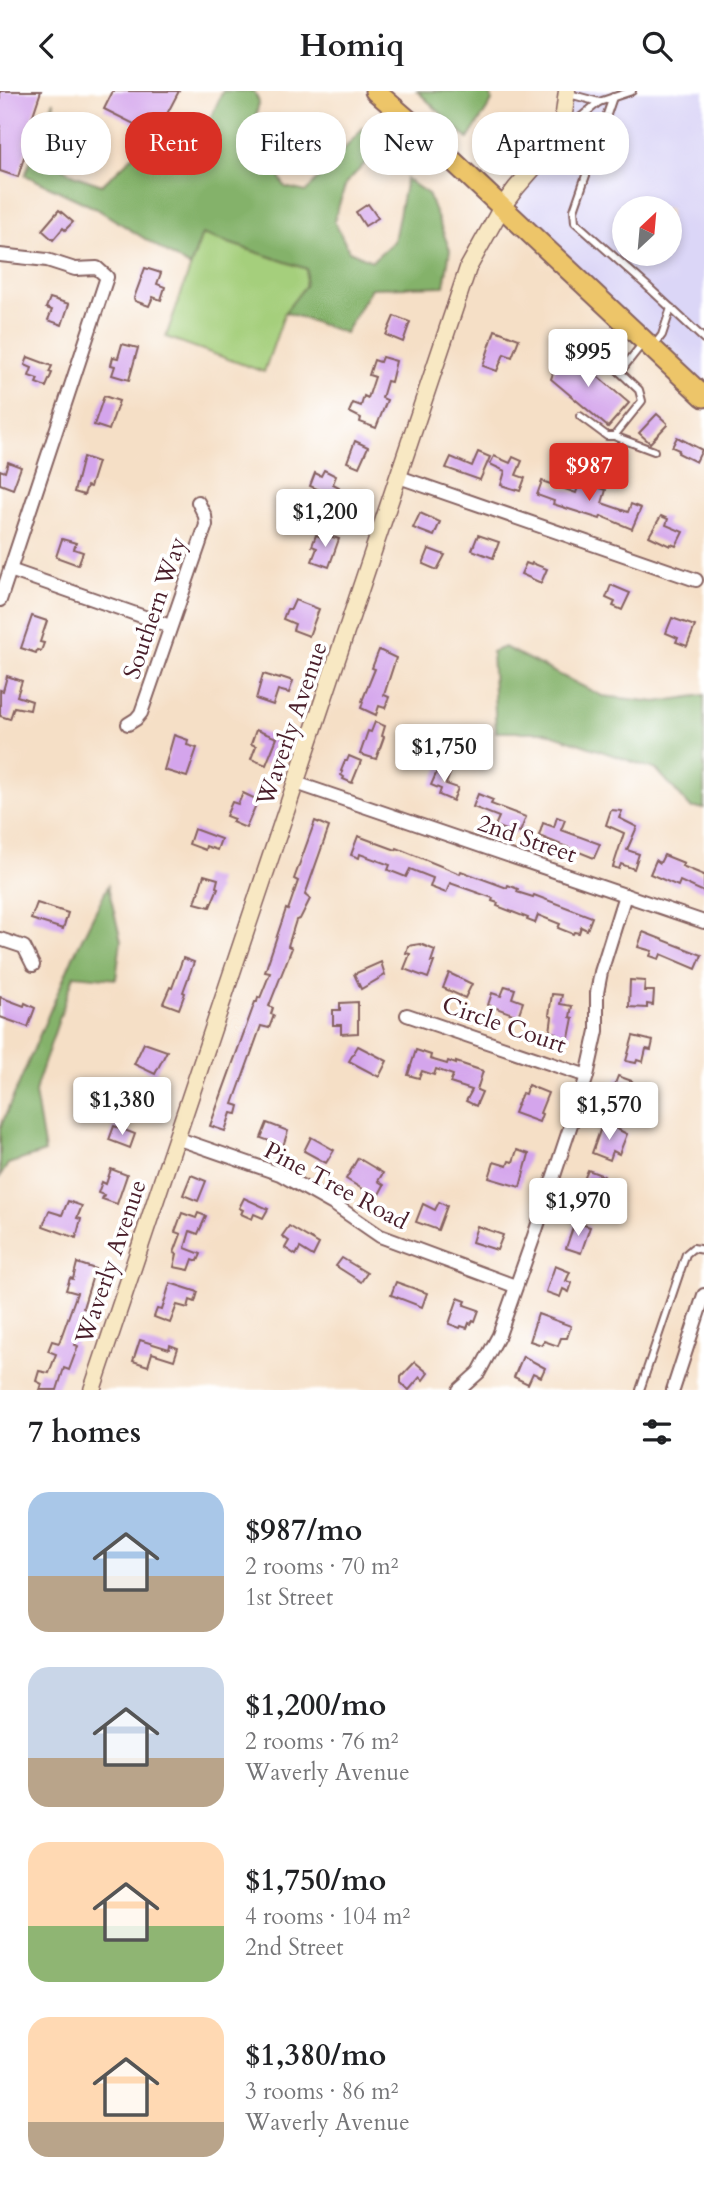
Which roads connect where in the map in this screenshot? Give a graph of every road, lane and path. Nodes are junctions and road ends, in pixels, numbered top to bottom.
1 (375, 91) edge
2 (632, 91) edge
3 (567, 92) edge
4 (613, 97) junction
5 (600, 101) junction
6 (564, 112) edge
7 (587, 112) edge
8 (528, 175) edge
9 (502, 207) junction
10 (0, 255) edge
11 (671, 308) junction
12 (704, 339) edge
13 (586, 343) dead end
14 (648, 345) junction
15 (620, 372) junction
16 (704, 397) edge
17 (580, 416) dead end
18 (614, 436) junction
19 (654, 451) dead end
20 (399, 477) junction
21 (198, 502) dead end
22 (10, 570) junction
23 (696, 580) dead end
24 (0, 600) edge
25 (170, 625) junction
26 (128, 724) dead end
27 (296, 783) junction
28 (625, 895) junction
29 (704, 922) edge
30 (0, 939) edge
31 (33, 965) dead end
32 (407, 1015) dead end
33 (587, 1076) junction
34 (176, 1138) junction
35 (704, 1250) edge
36 (515, 1286) junction
37 (704, 1295) edge
38 (92, 1390) edge
39 (459, 1390) edge
40 (640, 1390) edge
41 (673, 1390) edge

1 - 9 main road
2 - 4 lane
3 - 5 lane
3 - 6 street, Waverly Avenue
4 - 5 lane
4 - 11 lane
5 - 7 lane
8 - 9 street, Waverly Avenue
9 - 14 main road
9 - 20 street, Waverly Avenue
10 - 22 street
11 - 12 lane
11 - 14 lane
13 - 15 lane
14 - 15 lane
14 - 16 main road
15 - 18 lane
17 - 18 lane
18 - 19 lane
20 - 23 street
20 - 27 street, Waverly Avenue
21 - 25 street, Southern Way
22 - 24 street
22 - 25 street
25 - 26 street, Southern Way
27 - 28 street, 2nd Street
27 - 34 street, Waverly Avenue
28 - 29 street, 2nd Street
28 - 33 street
30 - 31 street
32 - 33 street, Circle Court
33 - 36 street
34 - 36 street, Pine Tree Road
34 - 38 street, Waverly Avenue
35 - 40 lane
36 - 39 street
37 - 41 street

